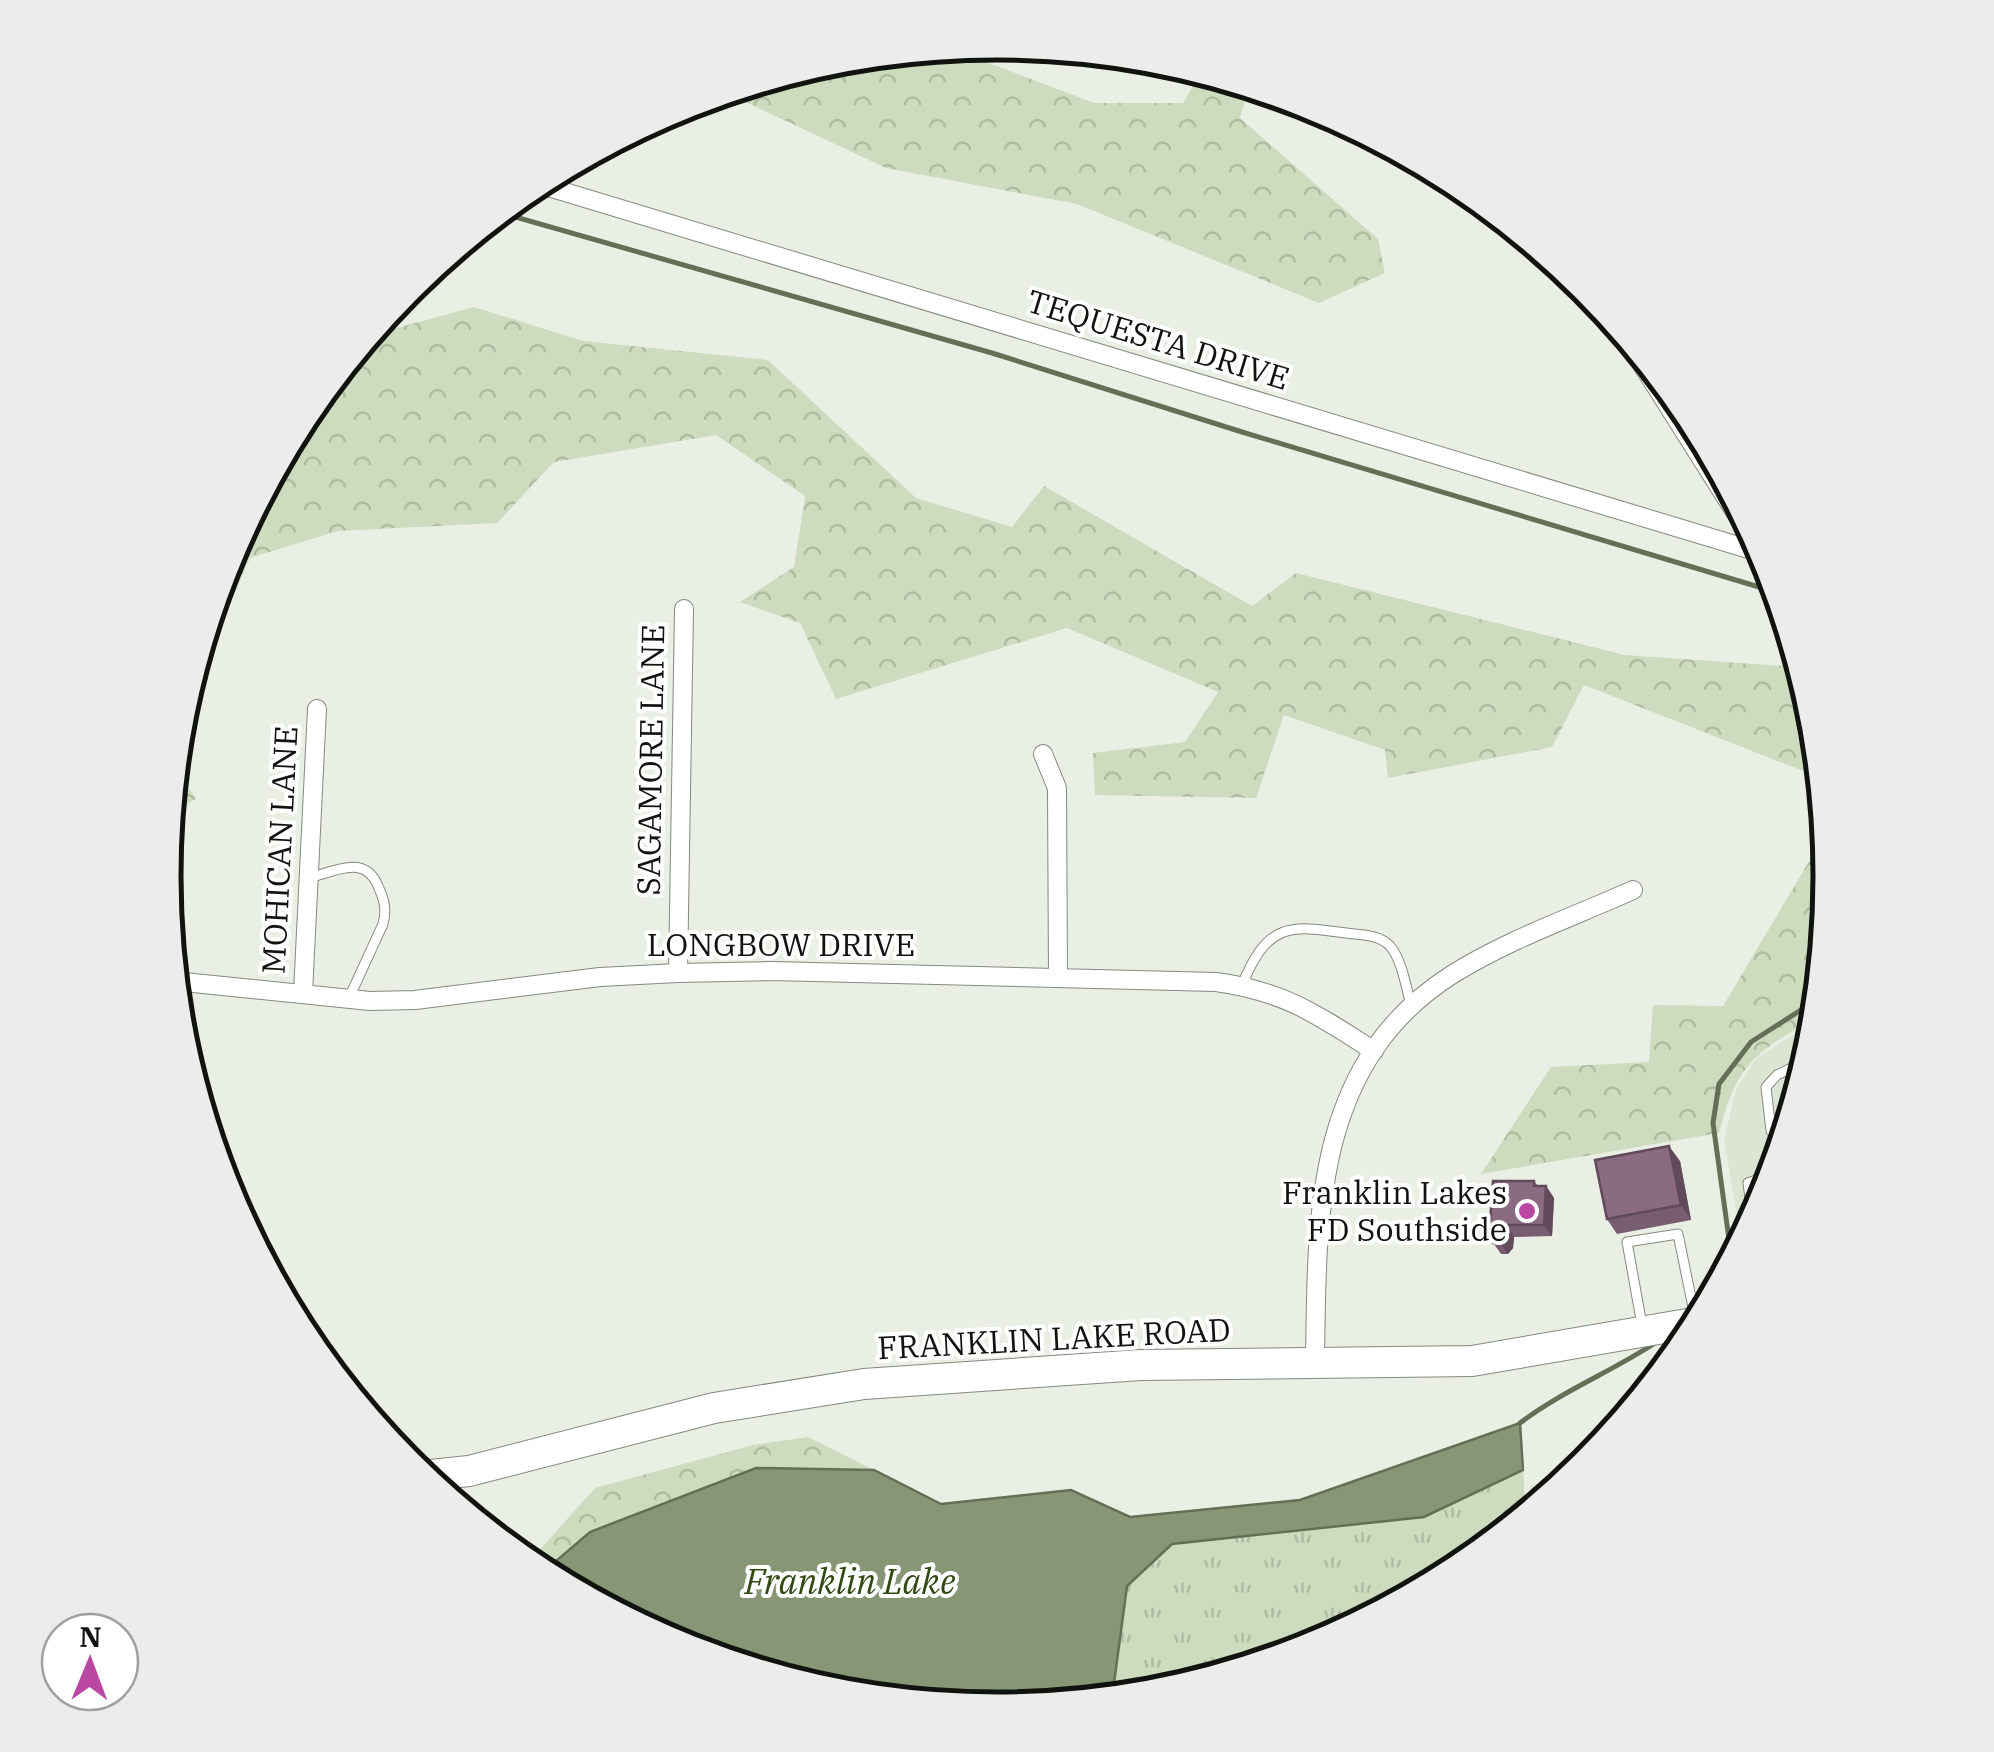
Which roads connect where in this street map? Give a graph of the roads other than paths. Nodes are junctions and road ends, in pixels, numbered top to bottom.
1 (558, 189) edge
2 (1744, 548) edge
3 (684, 609) dead end
4 (317, 709) dead end
5 (1044, 754) dead end
6 (309, 878) junction
7 (1633, 890) dead end
8 (678, 972) junction
9 (1058, 978) junction
10 (188, 982) edge
11 (1242, 985) junction
12 (304, 994) junction
13 (348, 1000) junction
14 (1412, 1007) junction
15 (1374, 1052) junction
16 (1789, 1069) edge
17 (1772, 1132) edge
18 (1692, 1302) edge
19 (1681, 1320) edge
20 (1633, 1334) junction
21 (1315, 1364) junction
22 (442, 1474) edge

1 - 2 street, TEQUESTA DRIVE
3 - 8 street, SAGAMORE LANE
4 - 6 street, MOHICAN LANE
5 - 9 street
6 - 12 street, MOHICAN LANE
6 - 13 lane
7 - 14 street
8 - 9 street, LONGBOW DRIVE
8 - 13 street, LONGBOW DRIVE
9 - 11 street, LONGBOW DRIVE
10 - 12 street, LONGBOW DRIVE
11 - 14 lane
11 - 15 street, LONGBOW DRIVE
12 - 13 street, LONGBOW DRIVE
14 - 15 street
15 - 21 street
16 - 17 lane
18 - 20 lane
19 - 20 main road, FRANKLIN LAKE ROAD
20 - 21 main road, FRANKLIN LAKE ROAD
21 - 22 main road, FRANKLIN LAKE ROAD

